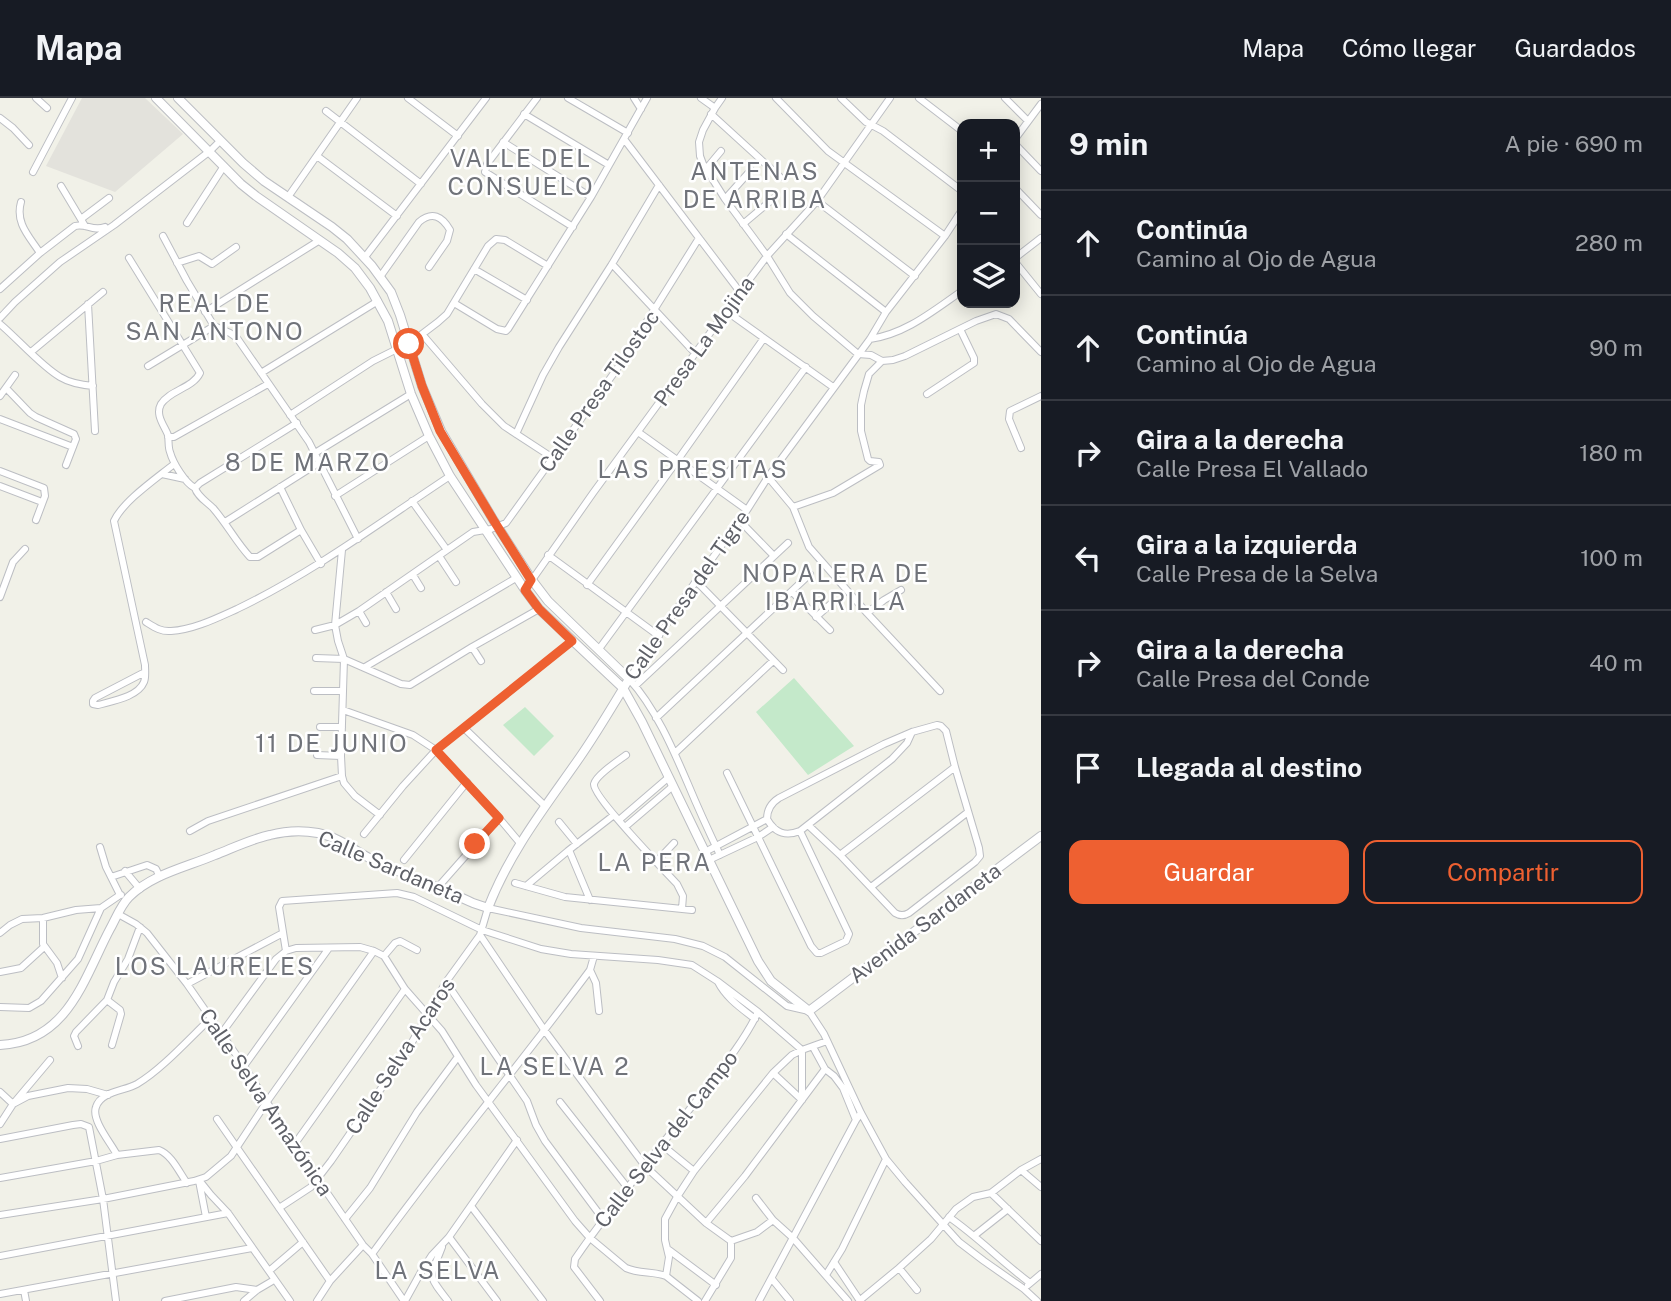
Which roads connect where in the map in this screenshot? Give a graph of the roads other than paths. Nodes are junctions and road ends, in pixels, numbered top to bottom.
1 (36, 98) edge
2 (72, 98) edge
3 (156, 98) edge
4 (178, 98) edge
5 (357, 98) edge
6 (408, 98) edge
7 (475, 98) edge
8 (537, 98) edge
9 (568, 98) edge
10 (634, 98) edge
11 (647, 98) edge
12 (701, 98) edge
13 (722, 98) edge
14 (776, 98) edge
15 (841, 98) edge
16 (890, 98) edge
17 (919, 98) edge
18 (1005, 98) edge
19 (484, 101) edge
20 (1041, 104) edge
21 (47, 108) dead end
22 (641, 109) junction
23 (326, 111) dead end
24 (713, 111) junction
25 (524, 114) junction
26 (0, 118) edge
27 (1028, 121) junction
28 (340, 122) junction
29 (871, 125) junction
30 (957, 127) edge
31 (1020, 133) edge
32 (458, 136) junction
33 (626, 136) junction
34 (220, 141) junction
35 (503, 142) junction
36 (29, 145) dead end
37 (1020, 147) edge
38 (210, 151) junction
39 (721, 151) dead end
40 (317, 156) junction
41 (844, 162) junction
42 (609, 165) junction
43 (224, 166) junction
44 (706, 169) junction
45 (751, 170) dead end
46 (1041, 171) edge
47 (33, 172) dead end
48 (780, 177) dead end
49 (421, 184) junction
50 (659, 185) junction
51 (61, 186) dead end
52 (957, 187) edge
53 (1020, 193) edge
54 (288, 197) junction
55 (591, 197) junction
56 (108, 198) dead end
57 (774, 198) dead end
58 (725, 199) junction
59 (817, 201) junction
60 (22, 202) dead end
61 (1041, 215) edge
62 (397, 216) junction
63 (83, 223) junction
64 (187, 223) dead end
65 (957, 223) edge
66 (114, 225) junction
67 (743, 225) junction
68 (573, 227) junction
69 (786, 234) junction
70 (163, 236) dead end
71 (945, 236) junction
72 (699, 238) junction
73 (1041, 238) edge
74 (320, 240) junction
75 (236, 247) dead end
76 (40, 253) junction
77 (767, 256) junction
78 (1020, 256) edge
79 (365, 257) junction
80 (129, 258) dead end
81 (177, 263) junction
82 (612, 264) junction
83 (548, 266) junction
84 (429, 267) dead end
85 (1020, 267) edge
86 (474, 270) junction
87 (380, 276) junction
88 (915, 276) junction
89 (0, 289) edge
90 (103, 292) dead end
91 (740, 292) junction
92 (957, 294) edge
93 (1041, 294) edge
94 (527, 300) junction
95 (379, 301) junction
96 (454, 303) junction
97 (88, 304) junction
98 (655, 310) junction
99 (726, 311) junction
100 (205, 312) junction
101 (886, 312) junction
102 (0, 318) edge
103 (0, 324) edge
104 (214, 326) junction
105 (960, 329) junction
106 (422, 334) junction
107 (764, 338) junction
108 (870, 339) junction
109 (409, 344) junction
110 (183, 346) junction
111 (397, 349) junction
112 (31, 352) junction
113 (1041, 352) edge
114 (695, 353) junction
115 (858, 354) junction
116 (882, 361) junction
117 (148, 366) dead end
118 (806, 367) junction
119 (261, 373) junction
120 (15, 375) dead end
121 (268, 384) junction
122 (93, 386) junction
123 (833, 387) junction
124 (6, 388) junction
125 (411, 394) junction
126 (927, 394) dead end
127 (1041, 396) edge
128 (0, 397) edge
129 (290, 415) junction
130 (0, 419) edge
131 (297, 424) junction
132 (95, 431) dead end
133 (638, 432) junction
134 (516, 434) junction
135 (429, 436) junction
136 (168, 437) junction
137 (73, 447) junction
138 (1021, 448) dead end
139 (315, 453) junction
140 (554, 458) junction
141 (677, 461) junction
142 (320, 462) junction
143 (174, 464) junction
144 (66, 465) dead end
145 (0, 471) edge
146 (162, 474) junction
147 (450, 476) junction
148 (768, 477) junction
149 (185, 479) junction
150 (0, 486) edge
151 (280, 487) junction
152 (195, 488) junction
153 (716, 489) junction
154 (335, 496) junction
155 (412, 501) junction
156 (43, 502) junction
157 (793, 507) junction
158 (747, 510) junction
159 (36, 520) dead end
160 (739, 520) junction
161 (225, 522) junction
162 (497, 527) junction
163 (301, 530) junction
164 (485, 530) junction
165 (358, 539) junction
166 (788, 543) dead end
167 (25, 549) dead end
168 (342, 550) junction
169 (447, 550) junction
170 (548, 555) junction
171 (439, 556) junction
172 (774, 556) junction
173 (321, 564) junction
174 (810, 574) dead end
175 (413, 575) junction
176 (516, 579) junction
177 (531, 580) junction
178 (696, 581) junction
179 (456, 582) dead end
180 (2, 583) edge
181 (587, 584) junction
182 (421, 588) dead end
183 (525, 590) junction
184 (901, 590) dead end
185 (386, 592) junction
186 (792, 592) junction
187 (0, 597) edge
188 (833, 602) dead end
189 (720, 607) junction
190 (396, 609) dead end
191 (539, 609) junction
192 (359, 611) junction
193 (626, 612) junction
194 (867, 613) junction
195 (816, 617) junction
196 (146, 622) dead end
197 (366, 623) dead end
198 (335, 625) junction
199 (315, 630) dead end
200 (830, 630) dead end
201 (746, 634) junction
202 (659, 636) junction
203 (572, 641) junction
204 (471, 647) junction
205 (599, 649) junction
206 (316, 658) dead end
207 (344, 659) junction
208 (481, 661) dead end
209 (773, 661) junction
210 (365, 667) junction
211 (783, 670) dead end
212 (145, 672) junction
213 (632, 682) junction
214 (623, 688) junction
215 (314, 691) dead end
216 (343, 691) junction
217 (940, 691) dead end
218 (342, 710) junction
219 (656, 718) junction
220 (320, 727) dead end
221 (342, 727) junction
222 (464, 728) junction
223 (912, 732) junction
224 (436, 750) junction
225 (675, 752) junction
226 (317, 755) dead end
227 (626, 755) dead end
228 (341, 757) junction
229 (955, 767) junction
230 (727, 774) dead end
231 (342, 776) junction
232 (669, 777) junction
233 (467, 782) junction
234 (673, 786) junction
235 (544, 805) junction
236 (968, 812) junction
237 (380, 815) junction
238 (499, 818) junction
239 (617, 818) junction
240 (767, 819) junction
241 (559, 822) dead end
242 (808, 825) junction
243 (625, 827) junction
244 (753, 827) junction
245 (773, 827) junction
246 (190, 831) dead end
247 (800, 831) junction
248 (364, 834) dead end
249 (1041, 836) edge
250 (758, 837) junction
251 (520, 843) junction
252 (674, 843) dead end
253 (577, 844) junction
254 (100, 847) dead end
255 (716, 847) junction
256 (569, 850) junction
257 (720, 855) junction
258 (840, 855) junction
259 (707, 856) junction
260 (404, 860) dead end
261 (656, 862) junction
262 (125, 871) junction
263 (111, 877) junction
264 (160, 877) junction
265 (515, 884) dead end
266 (526, 886) junction
267 (438, 887) junction
268 (871, 887) junction
269 (140, 888) junction
270 (120, 895) junction
271 (130, 897) junction
272 (590, 900) junction
273 (101, 908) junction
274 (682, 909) junction
275 (692, 910) dead end
276 (487, 911) junction
277 (122, 916) junction
278 (43, 918) junction
279 (138, 926) junction
280 (482, 930) junction
281 (0, 933) edge
282 (283, 933) junction
283 (44, 947) junction
284 (329, 948) junction
285 (417, 950) dead end
286 (286, 951) junction
287 (374, 951) junction
288 (384, 956) junction
289 (594, 956) junction
290 (590, 970) junction
291 (0, 972) edge
292 (62, 978) junction
293 (446, 982) junction
294 (187, 984) junction
295 (405, 989) junction
296 (107, 1000) junction
297 (0, 1007) edge
298 (599, 1012) dead end
299 (811, 1014) junction
300 (427, 1015) junction
301 (757, 1016) junction
302 (210, 1019) junction
303 (545, 1031) junction
304 (221, 1034) junction
305 (827, 1041) junction
306 (0, 1045) edge
307 (112, 1045) dead end
308 (78, 1046) dead end
309 (813, 1047) junction
310 (802, 1050) junction
311 (457, 1058) junction
312 (50, 1060) dead end
313 (244, 1066) junction
314 (825, 1069) junction
315 (774, 1073) junction
316 (510, 1076) junction
317 (0, 1092) edge
318 (108, 1095) junction
319 (802, 1100) junction
320 (560, 1102) dead end
321 (266, 1103) junction
322 (488, 1103) junction
323 (13, 1104) junction
324 (861, 1113) junction
325 (217, 1119) dead end
326 (856, 1119) junction
327 (0, 1124) edge
328 (0, 1139) edge
329 (107, 1139) junction
330 (517, 1140) junction
331 (93, 1142) junction
332 (293, 1145) junction
333 (662, 1145) junction
334 (237, 1149) junction
335 (117, 1156) junction
336 (886, 1159) junction
337 (1041, 1159) edge
338 (96, 1161) junction
339 (645, 1166) junction
340 (1021, 1170) junction
341 (694, 1171) junction
342 (0, 1178) edge
343 (202, 1178) junction
344 (318, 1180) junction
345 (187, 1183) junction
346 (627, 1187) junction
347 (1041, 1187) edge
348 (991, 1193) junction
349 (677, 1197) junction
350 (756, 1198) dead end
351 (103, 1199) junction
352 (471, 1206) junction
353 (279, 1208) junction
354 (1008, 1209) junction
355 (228, 1213) junction
356 (1, 1215) edge
357 (206, 1217) junction
358 (949, 1217) junction
359 (345, 1219) junction
360 (603, 1219) junction
361 (773, 1220) junction
362 (706, 1223) junction
363 (944, 1223) junction
364 (975, 1235) junction
365 (108, 1236) junction
366 (449, 1237) junction
367 (590, 1238) junction
368 (793, 1238) junction
369 (731, 1241) junction
370 (1041, 1241) edge
371 (303, 1242) junction
372 (363, 1245) junction
373 (443, 1245) junction
374 (252, 1248) junction
375 (668, 1250) junction
376 (372, 1254) junction
377 (0, 1255) edge
378 (834, 1262) junction
379 (900, 1268) junction
380 (269, 1271) junction
381 (113, 1273) junction
382 (1041, 1274) edge
383 (826, 1275) junction
384 (666, 1276) junction
385 (772, 1279) junction
386 (274, 1280) junction
387 (330, 1281) junction
388 (1030, 1283) junction
389 (716, 1284) junction
390 (1024, 1289) junction
391 (24, 1290) junction
392 (257, 1290) junction
393 (917, 1290) dead end
394 (0, 1294) edge
395 (26, 1301) edge
396 (116, 1301) edge
397 (165, 1301) edge
398 (244, 1301) edge
399 (290, 1301) edge
400 (317, 1301) edge
401 (404, 1301) edge
402 (449, 1301) edge
403 (497, 1301) edge
404 (543, 1301) edge
405 (600, 1301) edge
406 (698, 1301) edge
407 (705, 1301) edge
408 (760, 1301) edge
409 (790, 1301) edge
410 (848, 1301) edge
411 (860, 1301) edge
412 (1037, 1301) edge

1 - 21 street
2 - 47 street
3 - 38 street
4 - 34 street
5 - 28 street
6 - 32 street
7 - 19 street
8 - 25 street
9 - 33 street
10 - 22 street
11 - 22 street
12 - 24 street
13 - 24 street
14 - 41 street
15 - 29 street
16 - 29 street, Presa La Mojina
17 - 30 street
18 - 27 street
19 - 32 street
20 - 27 street
22 - 33 street
23 - 28 street
24 - 44 street
24 - 48 street
25 - 35 street
25 - 42 street
26 - 36 street
27 - 31 street
28 - 40 street
28 - 49 street
29 - 41 street, Presa La Mojina
29 - 52 street
32 - 49 street
33 - 42 street
33 - 50 street
34 - 38 street
34 - 54 street
35 - 55 street
35 - 68 street
37 - 46 street
38 - 43 street
38 - 66 street
39 - 44 street
40 - 54 street
40 - 62 street
41 - 59 street, Presa La Mojina
41 - 71 street
42 - 55 street
43 - 64 street
43 - 74 street
44 - 58 street
45 - 58 street
49 - 62 street
50 - 72 street
50 - 82 street
51 - 63 street
53 - 61 street
54 - 79 street
55 - 68 street
56 - 63 street
57 - 67 street
58 - 67 street
59 - 69 street, Presa La Mojina
59 - 88 street
60 - 76 street
62 - 79 street
63 - 66 street
63 - 76 street
65 - 71 street, Calle Presa del Tigre
66 - 102 street
67 - 77 street
68 - 83 street
69 - 77 street, Presa La Mojina
69 - 101 street
70 - 81 street
71 - 88 street, Calle Presa del Tigre
72 - 91 street
72 - 98 street, Calle Presa Tilostoc
73 - 78 street
74 - 95 street
74 - 100 street
75 - 81 street
76 - 89 street
77 - 91 street, Presa La Mojina
77 - 115 street
79 - 87 street
80 - 110 street
81 - 100 street
82 - 98 street
82 - 134 street
83 - 86 street
83 - 94 street
84 - 87 street
85 - 93 street
86 - 94 street
86 - 96 street
87 - 109 street
88 - 101 street, Calle Presa del Tigre
90 - 97 street
91 - 99 street, Presa La Mojina
92 - 108 street
94 - 96 street
95 - 111 street
95 - 119 street
96 - 106 street
97 - 112 street
97 - 122 street
98 - 114 street
98 - 140 street, Calle Presa Tilostoc
99 - 107 street
99 - 114 street, Presa La Mojina
100 - 104 street
101 - 108 street, Calle Presa del Tigre
103 - 112 street
104 - 110 street
104 - 119 street
105 - 113 street
105 - 116 street
105 - 126 street
106 - 109 street
106 - 134 street
107 - 118 street
107 - 141 street
108 - 115 street, Calle Presa del Tigre
109 - 162 street
110 - 117 street
110 - 136 street
111 - 125 street
111 - 129 street
112 - 122 street
114 - 133 street, Presa La Mojina
115 - 116 street
115 - 123 street, Calle Presa del Tigre
116 - 157 street
118 - 123 street
118 - 153 street
119 - 121 street
120 - 124 street
121 - 129 street
121 - 136 street
122 - 132 street
123 - 148 street, Calle Presa del Tigre
124 - 128 street
124 - 137 street
125 - 135 street
125 - 139 street
127 - 138 street
129 - 131 street
130 - 137 street
131 - 139 street
131 - 152 street
133 - 141 street
133 - 170 street, Presa La Mojina
134 - 140 street
135 - 147 street
135 - 154 street
136 - 143 street
137 - 144 street
139 - 142 street
140 - 162 street, Calle Presa Tilostoc
141 - 153 street
141 - 181 street
142 - 151 street
142 - 154 street
143 - 146 street
143 - 149 street
145 - 156 street
146 - 149 street
146 - 212 street
147 - 155 street
147 - 164 street
148 - 157 street
148 - 158 street, Calle Presa del Tigre
149 - 152 street
150 - 156 street
151 - 161 street
151 - 163 street
152 - 161 street
153 - 158 street
153 - 193 street
154 - 165 street
155 - 165 street
155 - 169 street
156 - 159 street
157 - 194 street
158 - 160 street, Calle Presa del Tigre
160 - 172 street
160 - 178 street, Calle Presa del Tigre
161 - 163 street
162 - 164 street
162 - 177 street
163 - 173 street
164 - 169 street
164 - 176 street
165 - 168 street
166 - 172 street
167 - 180 street
168 - 173 street
168 - 198 street
169 - 171 street
170 - 177 street, Presa La Mojina
170 - 181 street
171 - 175 street
171 - 179 street
172 - 189 street
173 - 196 street
174 - 186 street
175 - 182 street
175 - 185 street
176 - 183 street
176 - 210 street
177 - 183 street, Presa La Mojina
177 - 205 street
178 - 189 street
178 - 202 street, Calle Presa del Tigre
180 - 187 street
181 - 193 street
183 - 191 street
184 - 194 street
185 - 190 street
185 - 192 street
186 - 195 street
186 - 201 street
188 - 195 street
189 - 201 street
189 - 213 street
191 - 203 street
191 - 204 street
192 - 197 street
192 - 198 street
193 - 202 street
193 - 205 street
194 - 217 street
195 - 200 street
198 - 199 street
198 - 207 street
201 - 209 street
201 - 219 street
202 - 213 street, Calle Presa del Tigre
203 - 214 street
203 - 222 street
204 - 208 street
204 - 210 street
205 - 213 street
206 - 207 street
207 - 210 street
207 - 216 street
209 - 211 street
209 - 225 street
212 - 212 street
213 - 214 street, Calle Presa del Tigre
213 - 219 street
214 - 232 street
214 - 235 street, Calle Presa del Tigre
215 - 216 street
216 - 218 street
218 - 221 street
218 - 224 street
219 - 225 street
220 - 221 street
221 - 228 street
222 - 224 street
222 - 235 street
223 - 229 street
223 - 240 street
223 - 242 street
224 - 233 street
224 - 237 street
225 - 255 street
226 - 228 street
227 - 239 street
228 - 231 street
229 - 236 street
229 - 258 street
230 - 244 street
231 - 237 street
231 - 246 street
232 - 234 street
232 - 239 street
233 - 238 street
233 - 260 street
234 - 243 street
234 - 259 street
235 - 251 street, Calle Presa del Tigre
236 - 268 street
236 - 268 street
237 - 248 street
238 - 251 street
238 - 267 street
239 - 243 street
239 - 253 street
240 - 244 street
240 - 245 street
241 - 253 street
242 - 247 street
242 - 258 street
243 - 261 street
244 - 250 street
244 - 255 street
245 - 247 street
245 - 250 street
247 - 250 street
249 - 299 street, Avenida Sardaneta
250 - 257 street
251 - 276 street, Calle Presa del Tigre
252 - 261 street
253 - 256 street
254 - 263 street
255 - 257 street
255 - 259 street
256 - 266 street
256 - 272 street
257 - 259 street
258 - 268 street
259 - 299 street
261 - 274 street
262 - 263 street
262 - 264 street
262 - 269 street
263 - 270 street
264 - 267 street, Calle Sardaneta
264 - 269 street, Calle Sardaneta
265 - 266 street
266 - 272 street
267 - 276 street, Calle Sardaneta
269 - 271 street, Calle Sardaneta
270 - 271 street
270 - 273 street
271 - 277 street, Calle Sardaneta
272 - 274 street
273 - 278 street
273 - 292 street
274 - 275 street
276 - 280 street, Calle Presa del Tigre
276 - 299 street, Calle Sardaneta
277 - 279 street, Calle Selva Amazónica
277 - 306 street, Calle Sardaneta
278 - 281 street
278 - 283 street
279 - 294 street, Calle Selva Amazónica
279 - 296 street
280 - 282 street
280 - 289 street
280 - 293 street, Calle Selva Acaros
280 - 303 street
282 - 286 street
282 - 294 street
283 - 291 street
283 - 292 street
284 - 286 street
284 - 287 street
284 - 313 street
285 - 288 street
286 - 304 street
287 - 288 street
287 - 321 street
288 - 295 street
289 - 290 street
289 - 301 street
290 - 298 street
290 - 303 street
292 - 297 street
293 - 300 street, Calle Selva Acaros
293 - 316 street
294 - 302 street, Calle Selva Amazónica
295 - 300 street
295 - 332 street
296 - 307 street
296 - 308 street
299 - 305 street
300 - 311 street
300 - 344 street, Calle Selva Acaros
301 - 310 street
301 - 333 street, Calle Selva del Campo
302 - 304 street, Calle Selva Amazónica
302 - 318 street
303 - 316 street
303 - 339 street
304 - 313 street, Calle Selva Amazónica
305 - 309 street
305 - 324 street
309 - 310 street
309 - 314 street
310 - 315 street
310 - 319 street
311 - 322 street
311 - 359 street
312 - 323 street
313 - 321 street, Calle Selva Amazónica
314 - 319 street
314 - 326 street
315 - 319 street
315 - 341 street
316 - 322 street
316 - 360 street
317 - 323 street
318 - 323 street
318 - 329 street
319 - 362 street
320 - 346 street
321 - 332 street, Calle Selva Amazónica
321 - 334 street
322 - 330 street
322 - 376 street
323 - 327 street
324 - 326 street
324 - 336 street
325 - 334 street
326 - 368 street
328 - 331 street
329 - 331 street
329 - 335 street
330 - 352 street
330 - 367 street
331 - 338 street
332 - 344 street, Calle Selva Amazónica
333 - 339 street, Calle Selva del Campo
333 - 341 street
334 - 343 street
334 - 353 street
335 - 338 street
335 - 345 street
336 - 363 street
336 - 378 street
337 - 340 street
338 - 342 street
338 - 351 street
339 - 346 street, Calle Selva del Campo
339 - 349 street
340 - 347 street
340 - 348 street
341 - 349 street
343 - 345 street
343 - 355 street
343 - 357 street
344 - 353 street, Calle Selva Acaros
344 - 359 street, Calle Selva Amazónica
345 - 351 street
346 - 360 street, Calle Selva del Campo
348 - 354 street
348 - 358 street
349 - 362 street
349 - 375 street
350 - 361 street
351 - 356 street
351 - 365 street
352 - 366 street
352 - 404 street
353 - 371 street
354 - 364 street
354 - 370 street
355 - 357 street
355 - 374 street
357 - 365 street
358 - 363 street
358 - 364 street
359 - 372 street, Calle Selva Amazónica
360 - 367 street, Calle Selva del Campo
361 - 368 street
361 - 369 street
362 - 369 street
363 - 379 street
363 - 390 street
364 - 388 street
365 - 377 street
365 - 381 street
366 - 373 street
366 - 403 street
367 - 384 street
367 - 405 street, Calle Selva del Campo
368 - 383 street
368 - 385 street
369 - 389 street
371 - 380 street
371 - 387 street
372 - 376 street, Calle Selva Amazónica
372 - 387 street
373 - 401 street
373 - 402 street
374 - 380 street
374 - 381 street
375 - 384 street
375 - 389 street
376 - 401 street, Calle Selva Amazónica
378 - 383 street
378 - 411 street
379 - 393 street
379 - 411 street
380 - 386 street
381 - 391 street
381 - 396 street
382 - 388 street
383 - 410 street
384 - 406 street
385 - 408 street
385 - 409 street
386 - 392 street
386 - 399 street
387 - 400 street
388 - 390 street
389 - 407 street
390 - 412 street
391 - 394 street
391 - 395 street
392 - 397 street
392 - 398 street

